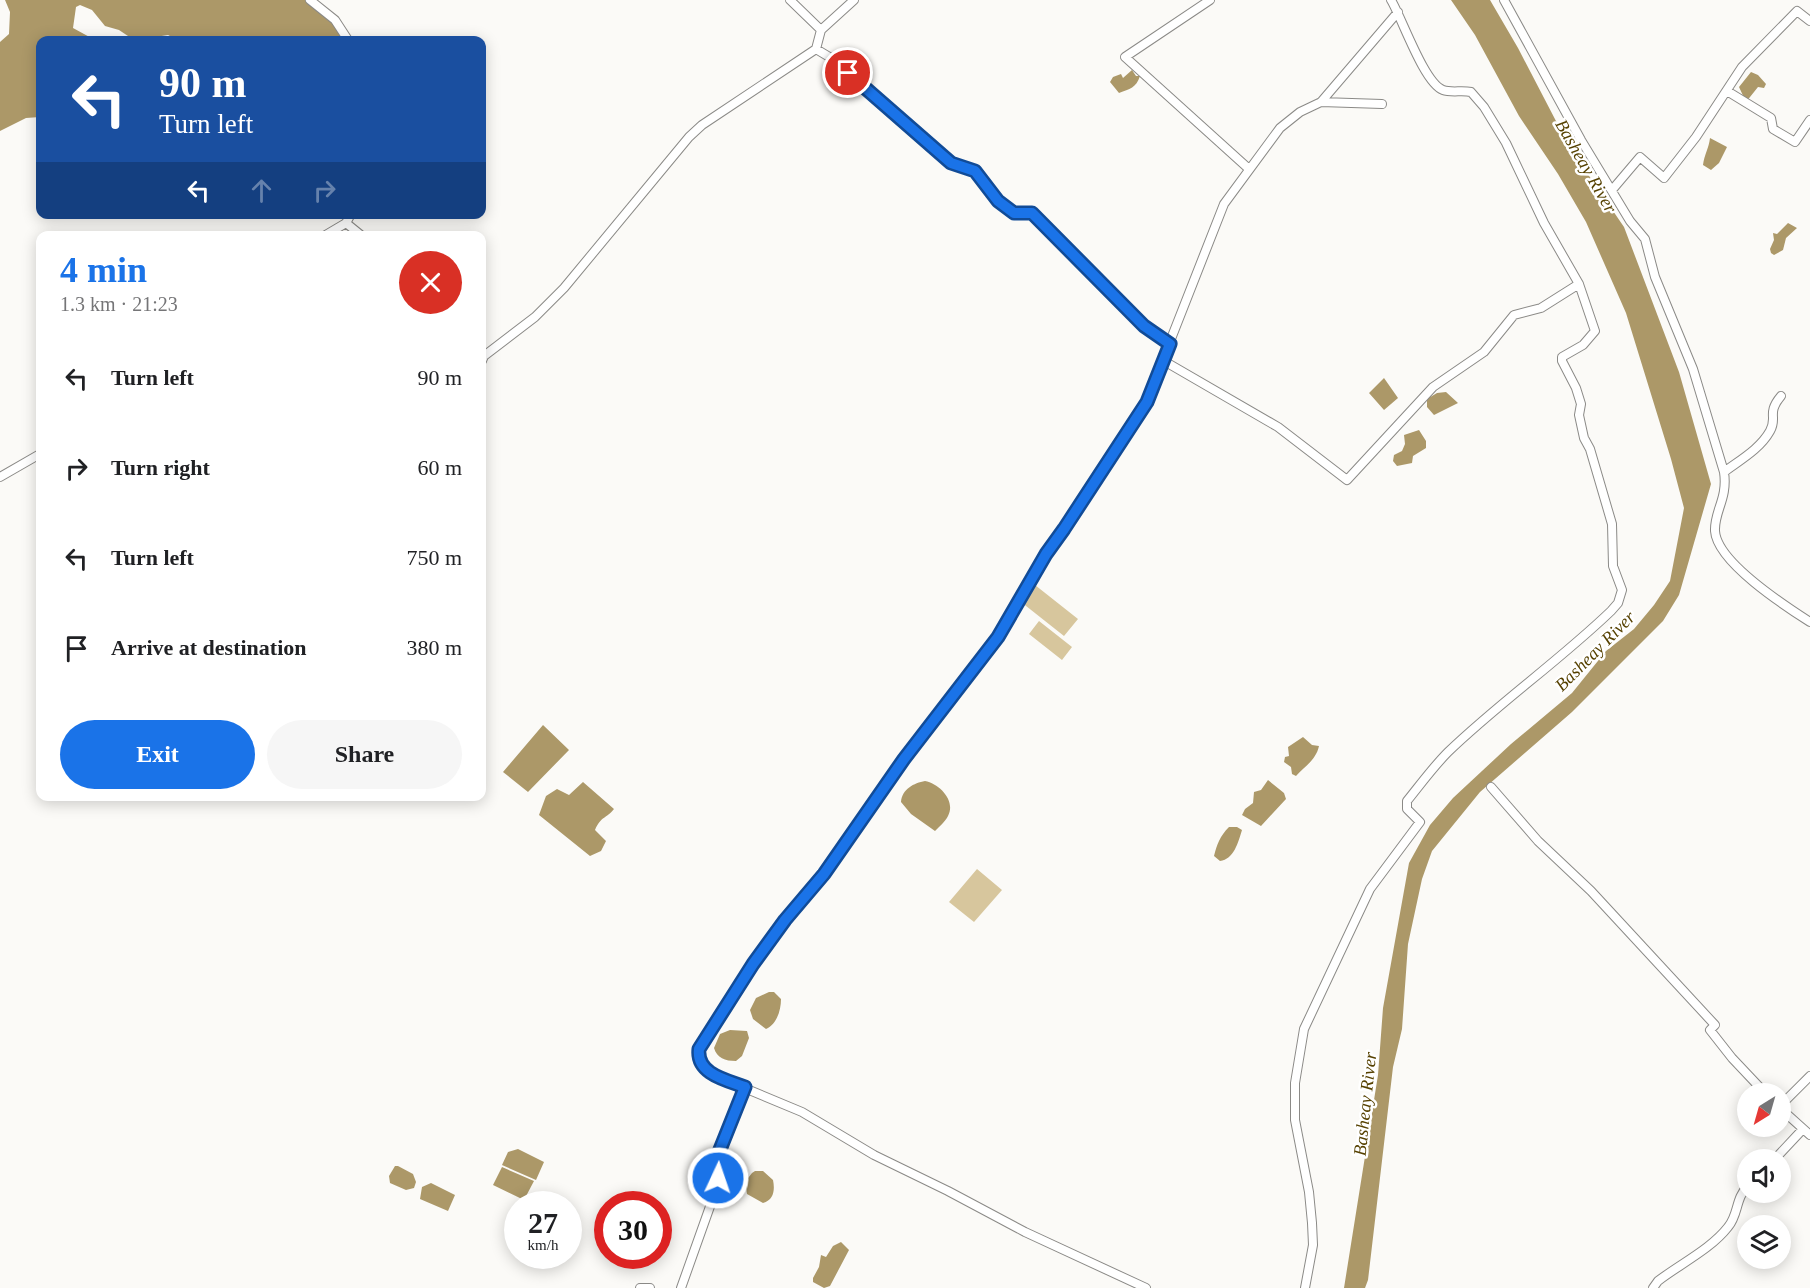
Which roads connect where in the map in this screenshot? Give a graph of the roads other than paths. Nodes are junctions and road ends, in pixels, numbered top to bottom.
1 (310, 0) edge
2 (790, 0) edge
3 (854, 0) edge
4 (1210, 0) edge
5 (1391, 0) edge
6 (1504, 0) edge
7 (1398, 12) junction
8 (1810, 21) edge
9 (821, 30) junction
10 (345, 36) edge
11 (816, 49) junction
12 (1727, 91) junction
13 (1322, 102) junction
14 (1382, 104) dead end
15 (1810, 120) edge
16 (1249, 169) junction
17 (1612, 190) junction
18 (348, 219) edge
19 (346, 224) junction
20 (333, 231) edge
21 (355, 231) edge
22 (1579, 284) junction
23 (1170, 344) junction
24 (486, 354) edge
25 (1164, 362) junction
26 (1781, 396) dead end
27 (36, 456) edge
28 (1724, 472) junction
29 (0, 477) edge
30 (1810, 622) edge
31 (1491, 787) dead end
32 (1810, 1076) edge
33 (1756, 1083) edge
34 (745, 1087) junction
35 (1791, 1096) edge
36 (1791, 1117) edge
37 (1807, 1132) edge
38 (1787, 1149) edge
39 (1737, 1198) edge
40 (640, 1288) edge
41 (650, 1288) edge
42 (681, 1288) edge
43 (1146, 1288) edge
44 (1305, 1288) edge
45 (1653, 1288) edge

1 - 10 street
2 - 9 street
3 - 9 street
4 - 16 street
5 - 7 street
6 - 17 street
7 - 13 street
7 - 22 street
8 - 12 street
9 - 11 street
11 - 23 street
11 - 24 street
12 - 15 street
12 - 17 street
13 - 14 street
13 - 16 street
16 - 23 street
17 - 28 street
18 - 19 street
19 - 20 street
19 - 21 street
22 - 25 street
22 - 44 street
23 - 25 street
25 - 34 street
26 - 28 street
27 - 29 street
28 - 30 street
31 - 33 street
32 - 35 street
34 - 42 street
34 - 43 street
36 - 37 street
37 - 38 street
39 - 45 street
40 - 41 street

